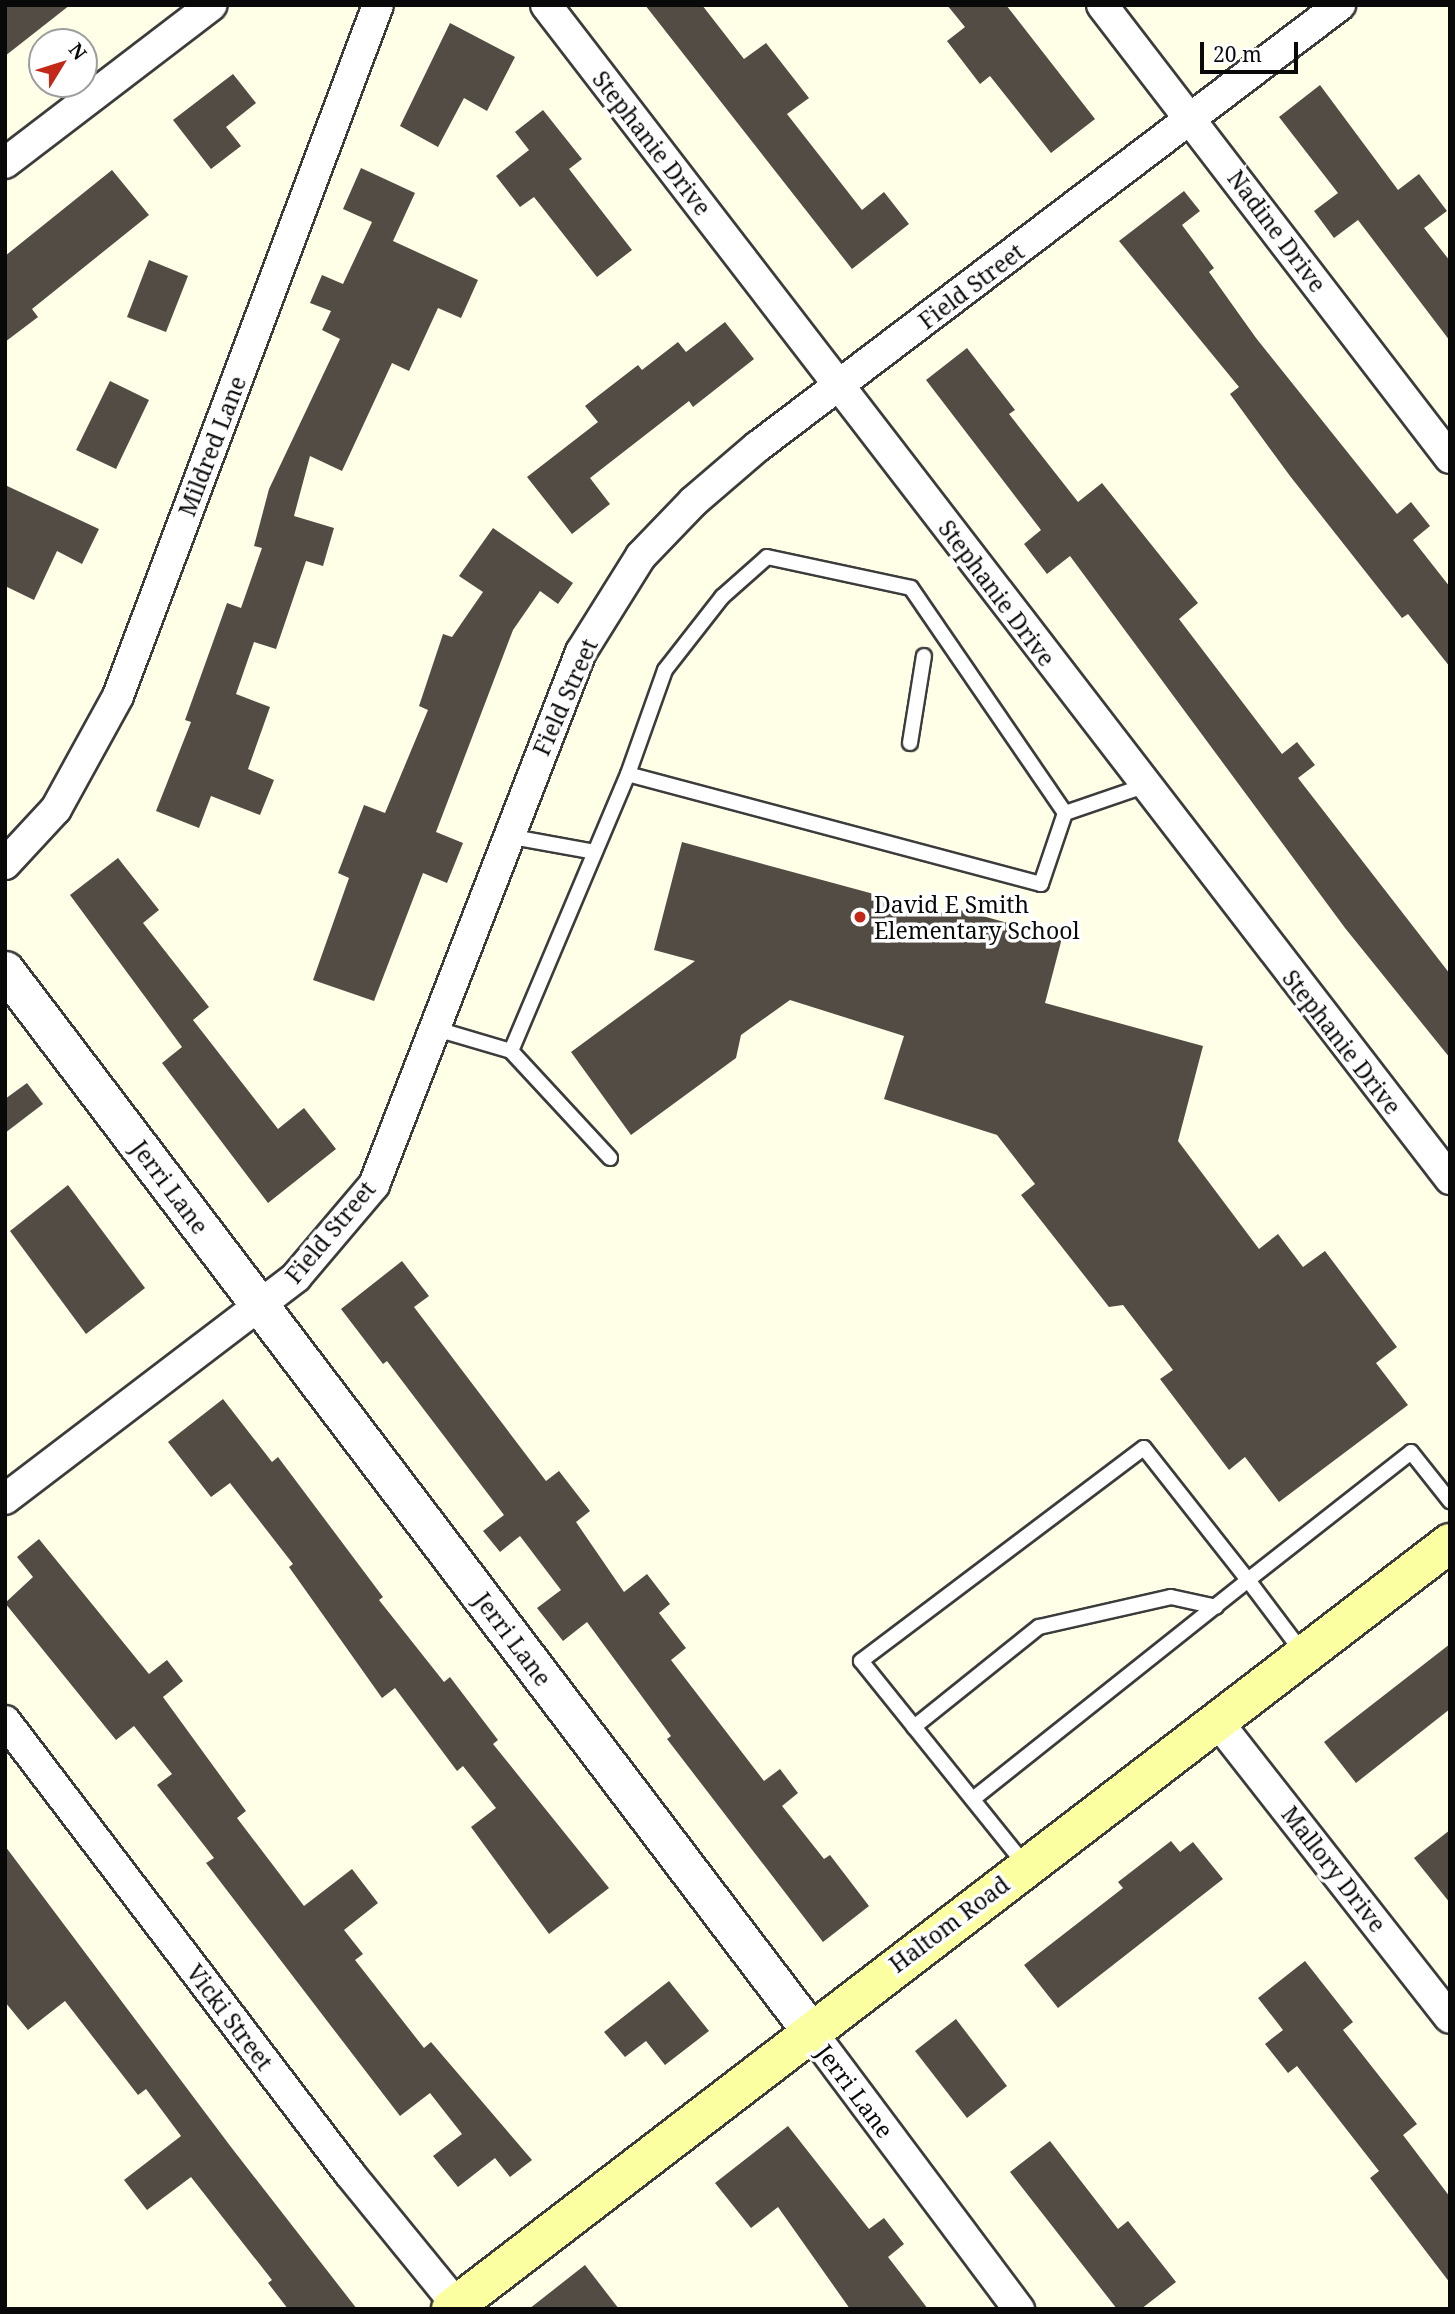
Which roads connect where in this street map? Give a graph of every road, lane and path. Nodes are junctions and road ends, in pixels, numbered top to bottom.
1 (212, 5) edge
2 (378, 5) edge
3 (546, 5) edge
4 (1102, 5) edge
5 (1340, 5) edge
6 (1192, 120) junction
7 (5, 163) edge
8 (839, 386) junction
9 (1450, 458) edge
10 (924, 656) dead end
11 (910, 743) dead end
12 (628, 774) junction
13 (1144, 786) junction
14 (1065, 813) junction
15 (506, 835) junction
16 (595, 852) junction
17 (5, 864) edge
18 (5, 970) edge
19 (432, 1028) junction
20 (511, 1051) junction
21 (610, 1158) dead end
22 (1450, 1179) edge
23 (260, 1305) junction
24 (5, 1499) edge
25 (1450, 1501) edge
26 (1450, 1543) edge
27 (1248, 1580) junction
28 (1216, 1607) junction
29 (1304, 1655) junction
30 (1217, 1720) junction
31 (5, 1721) edge
32 (914, 1727) junction
33 (973, 1799) junction
34 (1026, 1866) junction
35 (1450, 2018) edge
36 (810, 2030) junction
37 (456, 2307) edge
38 (1019, 2309) edge

1 - 7 street
2 - 17 street, Mildred Lane
3 - 8 street, Stephanie Drive
4 - 6 street, Nadine Drive
5 - 6 street, Field Street
6 - 8 street, Field Street
6 - 9 street, Nadine Drive
8 - 13 street, Stephanie Drive
8 - 15 street, Field Street
10 - 11 lane
12 - 14 lane
12 - 14 lane
12 - 16 lane
13 - 14 lane
13 - 22 street, Stephanie Drive
15 - 16 lane
15 - 19 street, Field Street
16 - 20 lane
18 - 23 street, Jerri Lane
19 - 20 lane
19 - 23 street, Field Street
20 - 21 lane
23 - 24 street, Field Street
23 - 36 street, Jerri Lane
25 - 27 lane
26 - 29 main road, Haltom Road
27 - 28 lane
27 - 29 lane
27 - 32 lane
28 - 32 lane
28 - 33 lane
29 - 30 main road, Haltom Road
30 - 34 main road, Haltom Road
30 - 35 street, Mallory Drive
31 - 37 street, Vicki Street
32 - 33 lane
33 - 34 lane
34 - 36 main road, Haltom Road
36 - 37 main road, Haltom Road
36 - 38 street, Jerri Lane

